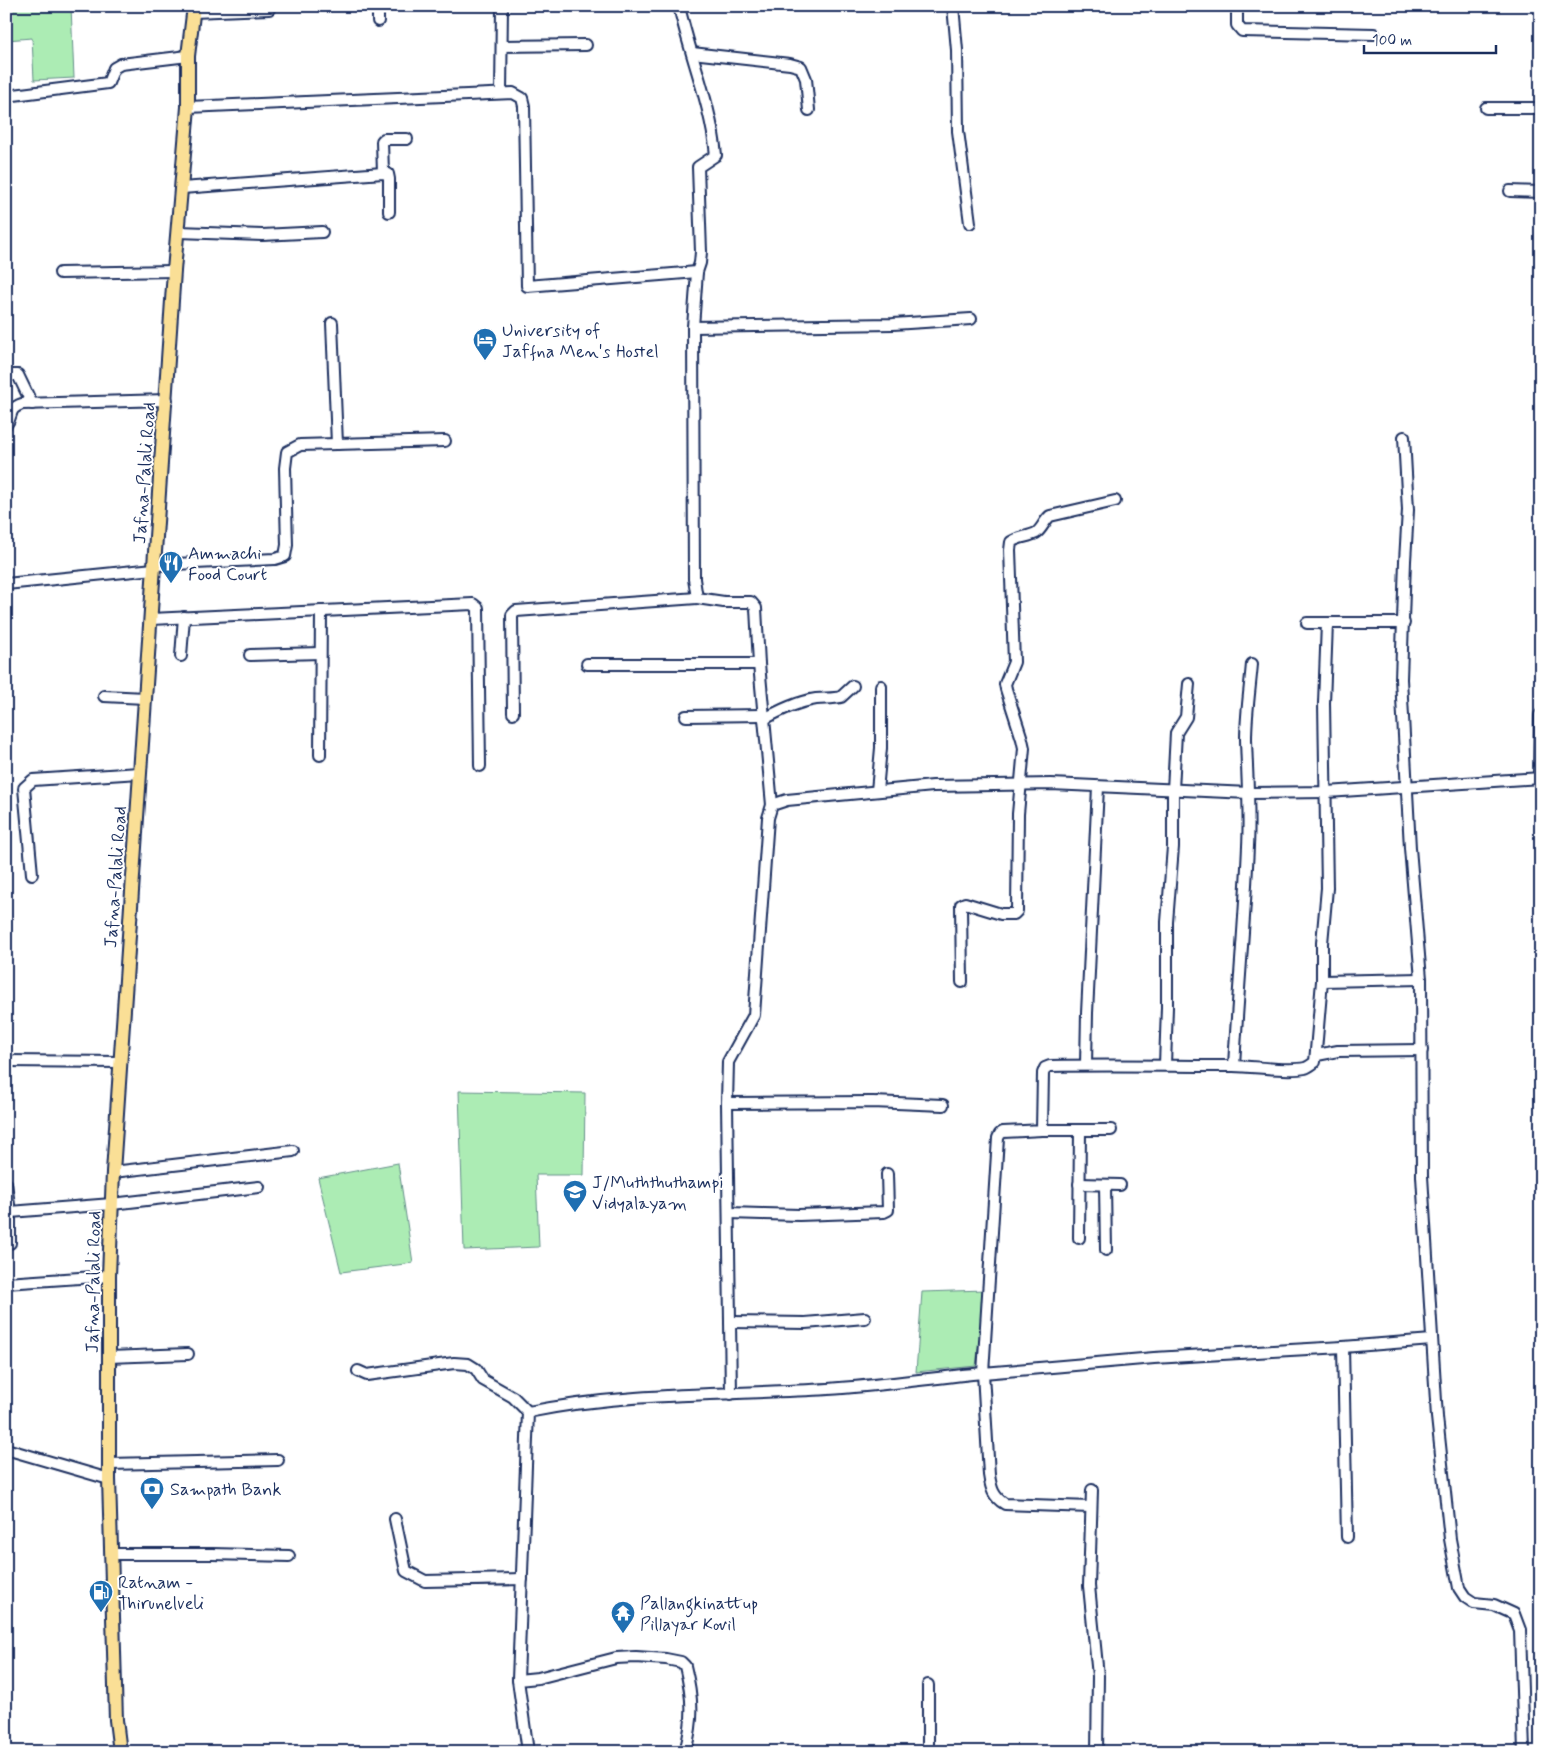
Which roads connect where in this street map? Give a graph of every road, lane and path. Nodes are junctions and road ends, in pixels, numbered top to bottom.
1 (378, 6) edge
2 (502, 6) edge
3 (679, 6) edge
4 (953, 6) edge
5 (1238, 6) edge
6 (193, 9) edge
7 (269, 9) dead end
8 (378, 21) dead end
9 (1374, 34) dead end
10 (586, 45) dead end
11 (502, 46) junction
12 (692, 53) junction
13 (188, 56) junction
14 (500, 93) junction
15 (6, 96) edge
16 (188, 107) junction
17 (1486, 108) dead end
18 (1541, 108) edge
19 (809, 110) dead end
20 (408, 139) dead end
21 (383, 173) junction
22 (182, 188) junction
23 (1510, 190) dead end
24 (1541, 192) edge
25 (389, 212) dead end
26 (970, 223) dead end
27 (179, 232) junction
28 (322, 232) dead end
29 (174, 271) junction
30 (697, 272) junction
31 (60, 273) dead end
32 (971, 318) dead end
33 (332, 323) dead end
34 (693, 327) junction
35 (6, 375) edge
36 (166, 400) junction
37 (32, 404) junction
38 (6, 425) edge
39 (1404, 436) dead end
40 (444, 441) dead end
41 (337, 444) junction
42 (1115, 501) dead end
43 (154, 567) junction
44 (6, 584) edge
45 (697, 598) junction
46 (321, 611) junction
47 (184, 617) junction
48 (151, 619) junction
49 (1307, 623) dead end
50 (1327, 623) junction
51 (1404, 623) junction
52 (320, 653) junction
53 (250, 655) dead end
54 (181, 656) dead end
55 (587, 664) dead end
56 (759, 664) junction
57 (1252, 664) dead end
58 (1189, 684) dead end
59 (852, 686) dead end
60 (881, 686) dead end
61 (104, 696) dead end
62 (145, 698) junction
63 (513, 713) dead end
64 (1540, 715) edge
65 (686, 716) dead end
66 (764, 717) junction
67 (320, 755) dead end
68 (480, 766) dead end
69 (139, 773) junction
70 (1540, 778) edge
71 (1020, 785) junction
72 (1407, 786) junction
73 (1098, 787) junction
74 (1173, 790) junction
75 (877, 791) junction
76 (1326, 792) junction
77 (1249, 793) junction
78 (772, 805) junction
79 (32, 874) dead end
80 (1421, 979) junction
81 (1322, 981) junction
82 (962, 982) dead end
83 (1422, 1050) junction
84 (1317, 1055) junction
85 (6, 1061) edge
86 (121, 1062) junction
87 (1086, 1065) junction
88 (1164, 1066) junction
89 (1234, 1066) junction
90 (727, 1103) junction
91 (943, 1105) dead end
92 (1042, 1130) junction
93 (1080, 1130) junction
94 (1111, 1130) dead end
95 (293, 1151) dead end
96 (113, 1172) junction
97 (887, 1174) dead end
98 (6, 1183) edge
99 (1079, 1184) junction
100 (1105, 1185) junction
101 (1120, 1185) dead end
102 (259, 1187) dead end
103 (112, 1204) junction
104 (10, 1212) junction
105 (729, 1213) junction
106 (1079, 1238) dead end
107 (10, 1243) dead end
108 (1106, 1250) dead end
109 (109, 1276) junction
110 (6, 1283) edge
111 (865, 1318) dead end
112 (730, 1322) junction
113 (1432, 1340) junction
114 (1343, 1347) junction
115 (188, 1354) dead end
116 (109, 1357) junction
117 (358, 1371) dead end
118 (983, 1373) junction
119 (731, 1394) junction
120 (528, 1412) junction
121 (6, 1449) edge
122 (278, 1460) dead end
123 (109, 1464) junction
124 (108, 1479) junction
125 (1092, 1490) dead end
126 (1091, 1507) junction
127 (395, 1519) dead end
128 (1347, 1537) dead end
129 (112, 1554) junction
130 (289, 1556) dead end
131 (522, 1579) junction
132 (518, 1680) junction
133 (928, 1685) dead end
134 (120, 1752) edge
135 (528, 1752) edge
136 (685, 1752) edge
137 (928, 1752) edge
138 (1096, 1752) edge
139 (1524, 1752) edge

1 - 8 street
2 - 11 street
3 - 12 street
4 - 26 street
5 - 9 street
6 - 7 street
6 - 13 main road, Jafna-Palali Road
10 - 11 street
11 - 14 street
12 - 19 street
12 - 30 street
13 - 15 street
13 - 16 main road, Jafna-Palali Road
14 - 16 street
14 - 30 street
16 - 22 main road, Jafna-Palali Road
17 - 18 street
20 - 21 street
21 - 22 street
21 - 25 street
22 - 27 main road, Jafna-Palali Road
23 - 24 street
27 - 28 street
27 - 29 main road, Jafna-Palali Road
29 - 31 street
29 - 36 main road, Jafna-Palali Road
30 - 34 street
32 - 34 street
33 - 41 street
34 - 45 street
35 - 37 street
36 - 37 street
36 - 43 main road, Jafna-Palali Road
37 - 38 street
39 - 51 street
40 - 41 street
41 - 43 street
42 - 71 street
43 - 44 street
43 - 48 main road, Jafna-Palali Road
45 - 56 street
45 - 63 street
46 - 47 street
46 - 52 street
46 - 68 street
47 - 48 street
47 - 54 street
48 - 62 main road, Jafna-Palali Road
49 - 50 street
50 - 51 street
50 - 76 street
51 - 72 street
52 - 53 street
52 - 67 street
55 - 56 street
56 - 66 street
57 - 77 street
58 - 74 street
59 - 66 street
60 - 75 street
61 - 62 street
62 - 69 main road, Jafna-Palali Road
64 - 70 street
65 - 66 street
66 - 78 street
69 - 79 street
69 - 86 main road, Jafna-Palali Road
70 - 72 street
71 - 73 street
71 - 75 street
71 - 82 street
72 - 76 street
72 - 80 street
73 - 74 street
73 - 87 street
74 - 77 street
74 - 88 street
75 - 78 street
76 - 77 street
76 - 81 street
77 - 89 street
78 - 90 street
80 - 81 street
80 - 83 street
81 - 84 street
83 - 84 street
83 - 113 street
84 - 89 street
85 - 86 street
86 - 96 main road, Jafna-Palali Road
87 - 88 street
87 - 92 street
88 - 89 street
90 - 91 street
90 - 105 street
92 - 93 street
92 - 118 street
93 - 94 street
93 - 99 street
95 - 96 street
96 - 103 main road, Jafna-Palali Road
97 - 105 street
98 - 104 street
99 - 100 street
99 - 106 street
100 - 101 street
100 - 108 street
102 - 103 street
103 - 104 street
103 - 109 main road, Jafna-Palali Road
104 - 107 street
105 - 112 street
109 - 110 street
109 - 116 main road, Jafna-Palali Road
111 - 112 street
112 - 119 street
113 - 114 street
113 - 139 street
114 - 118 street
114 - 128 street
115 - 116 street
116 - 123 main road, Jafna-Palali Road
117 - 120 street
118 - 119 street
118 - 126 street
119 - 120 street
120 - 131 street
121 - 124 street
122 - 123 street
123 - 124 main road, Jafna-Palali Road
124 - 129 main road, Jafna-Palali Road
125 - 126 street
126 - 138 street
127 - 131 street
129 - 130 street
129 - 134 main road, Jafna-Palali Road
131 - 132 street
132 - 135 street
132 - 136 street
133 - 137 street

